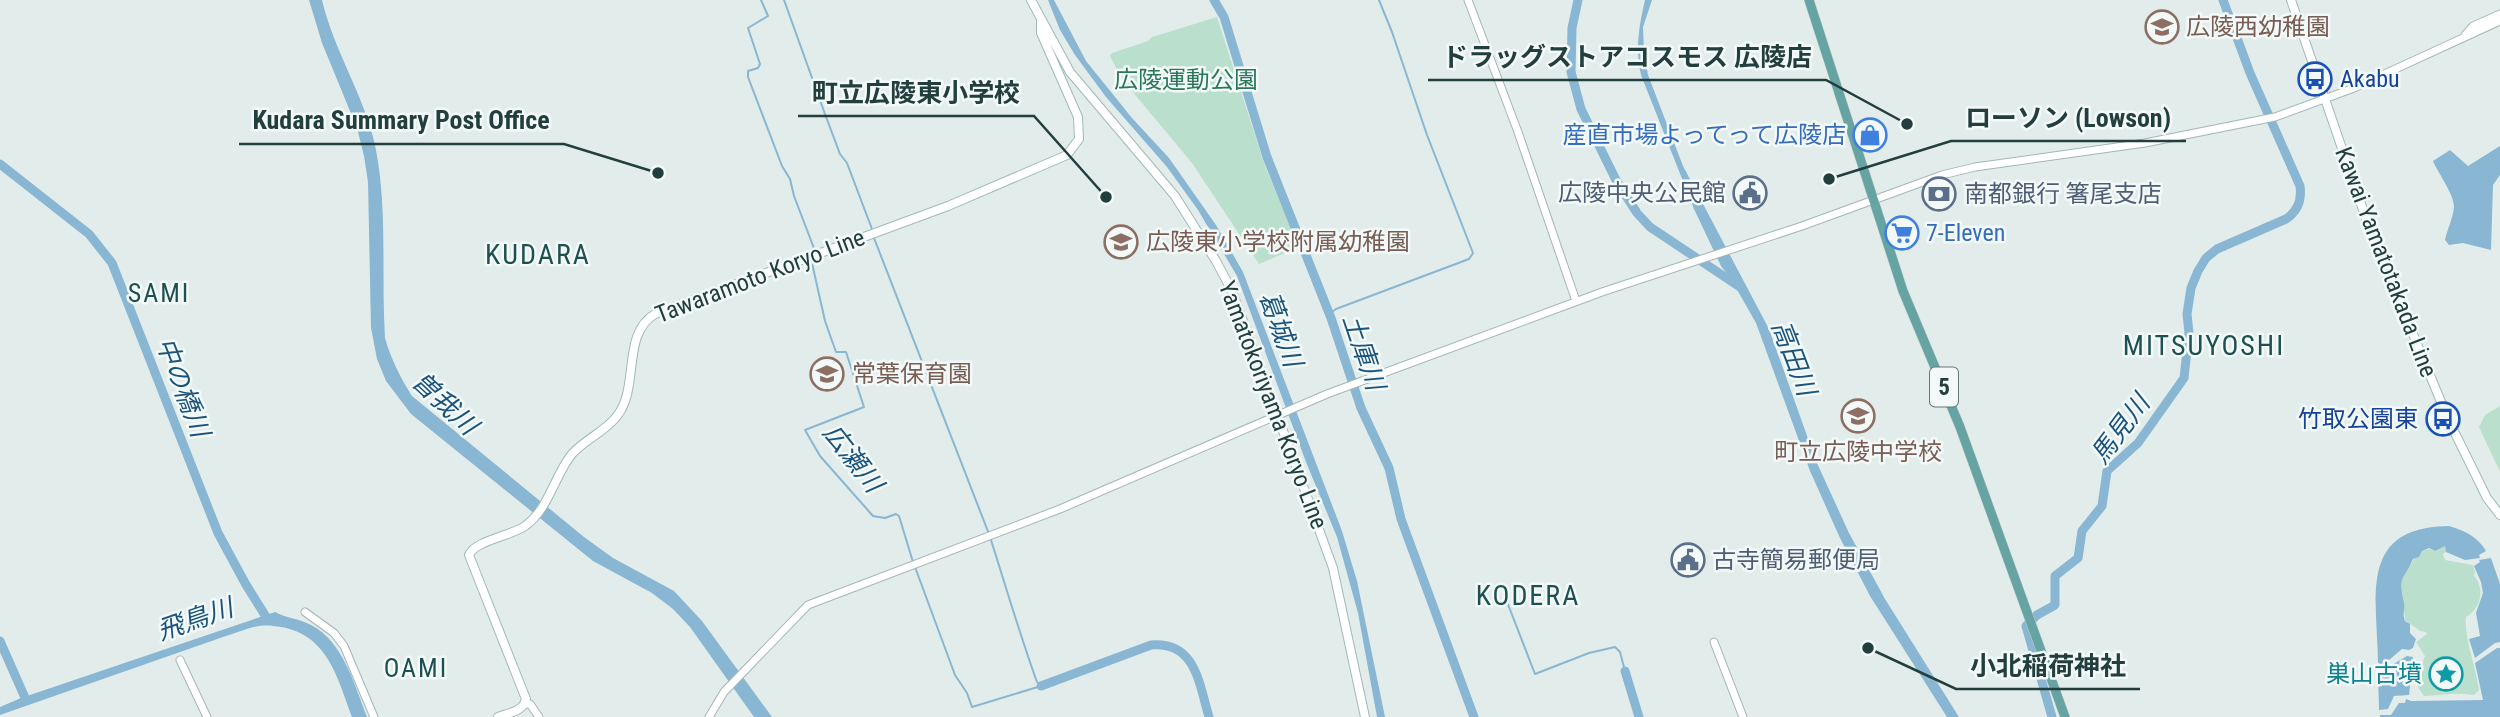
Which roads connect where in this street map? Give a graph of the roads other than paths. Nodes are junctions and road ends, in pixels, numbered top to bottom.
1 (1031, 0) edge
2 (1468, 0) edge
3 (1809, 0) edge
4 (2291, 0) edge
5 (2500, 14) edge
6 (1041, 21) junction
7 (2500, 21) edge
8 (2464, 37) junction
9 (2325, 99) junction
10 (1873, 200) junction
11 (1576, 301) junction
12 (1277, 415) junction
13 (2500, 515) edge
14 (305, 612) dead end
15 (1714, 642) dead end
16 (180, 660) dead end
17 (525, 704) junction
18 (207, 717) edge
19 (374, 717) edge
20 (498, 717) edge
21 (538, 717) edge
22 (709, 717) edge
23 (1365, 717) edge
24 (1743, 717) edge
25 (2065, 717) edge

1 - 6 main road, Tawaramoto Koryo Line
2 - 11 street
3 - 10 main road, 5
4 - 9 main road, Kawai Yamatotakada Line
5 - 8 street
6 - 12 main road, Yamatokoriyama Koryo Line
6 - 17 main road, Tawaramoto Koryo Line
7 - 8 street
8 - 9 street
9 - 10 street
9 - 13 main road, Kawai Yamatotakada Line
10 - 11 street
10 - 25 main road, 5
11 - 12 street
12 - 22 street
12 - 23 main road, Yamatokoriyama Koryo Line
14 - 19 street
15 - 24 street
16 - 18 street
17 - 20 main road
17 - 21 street

